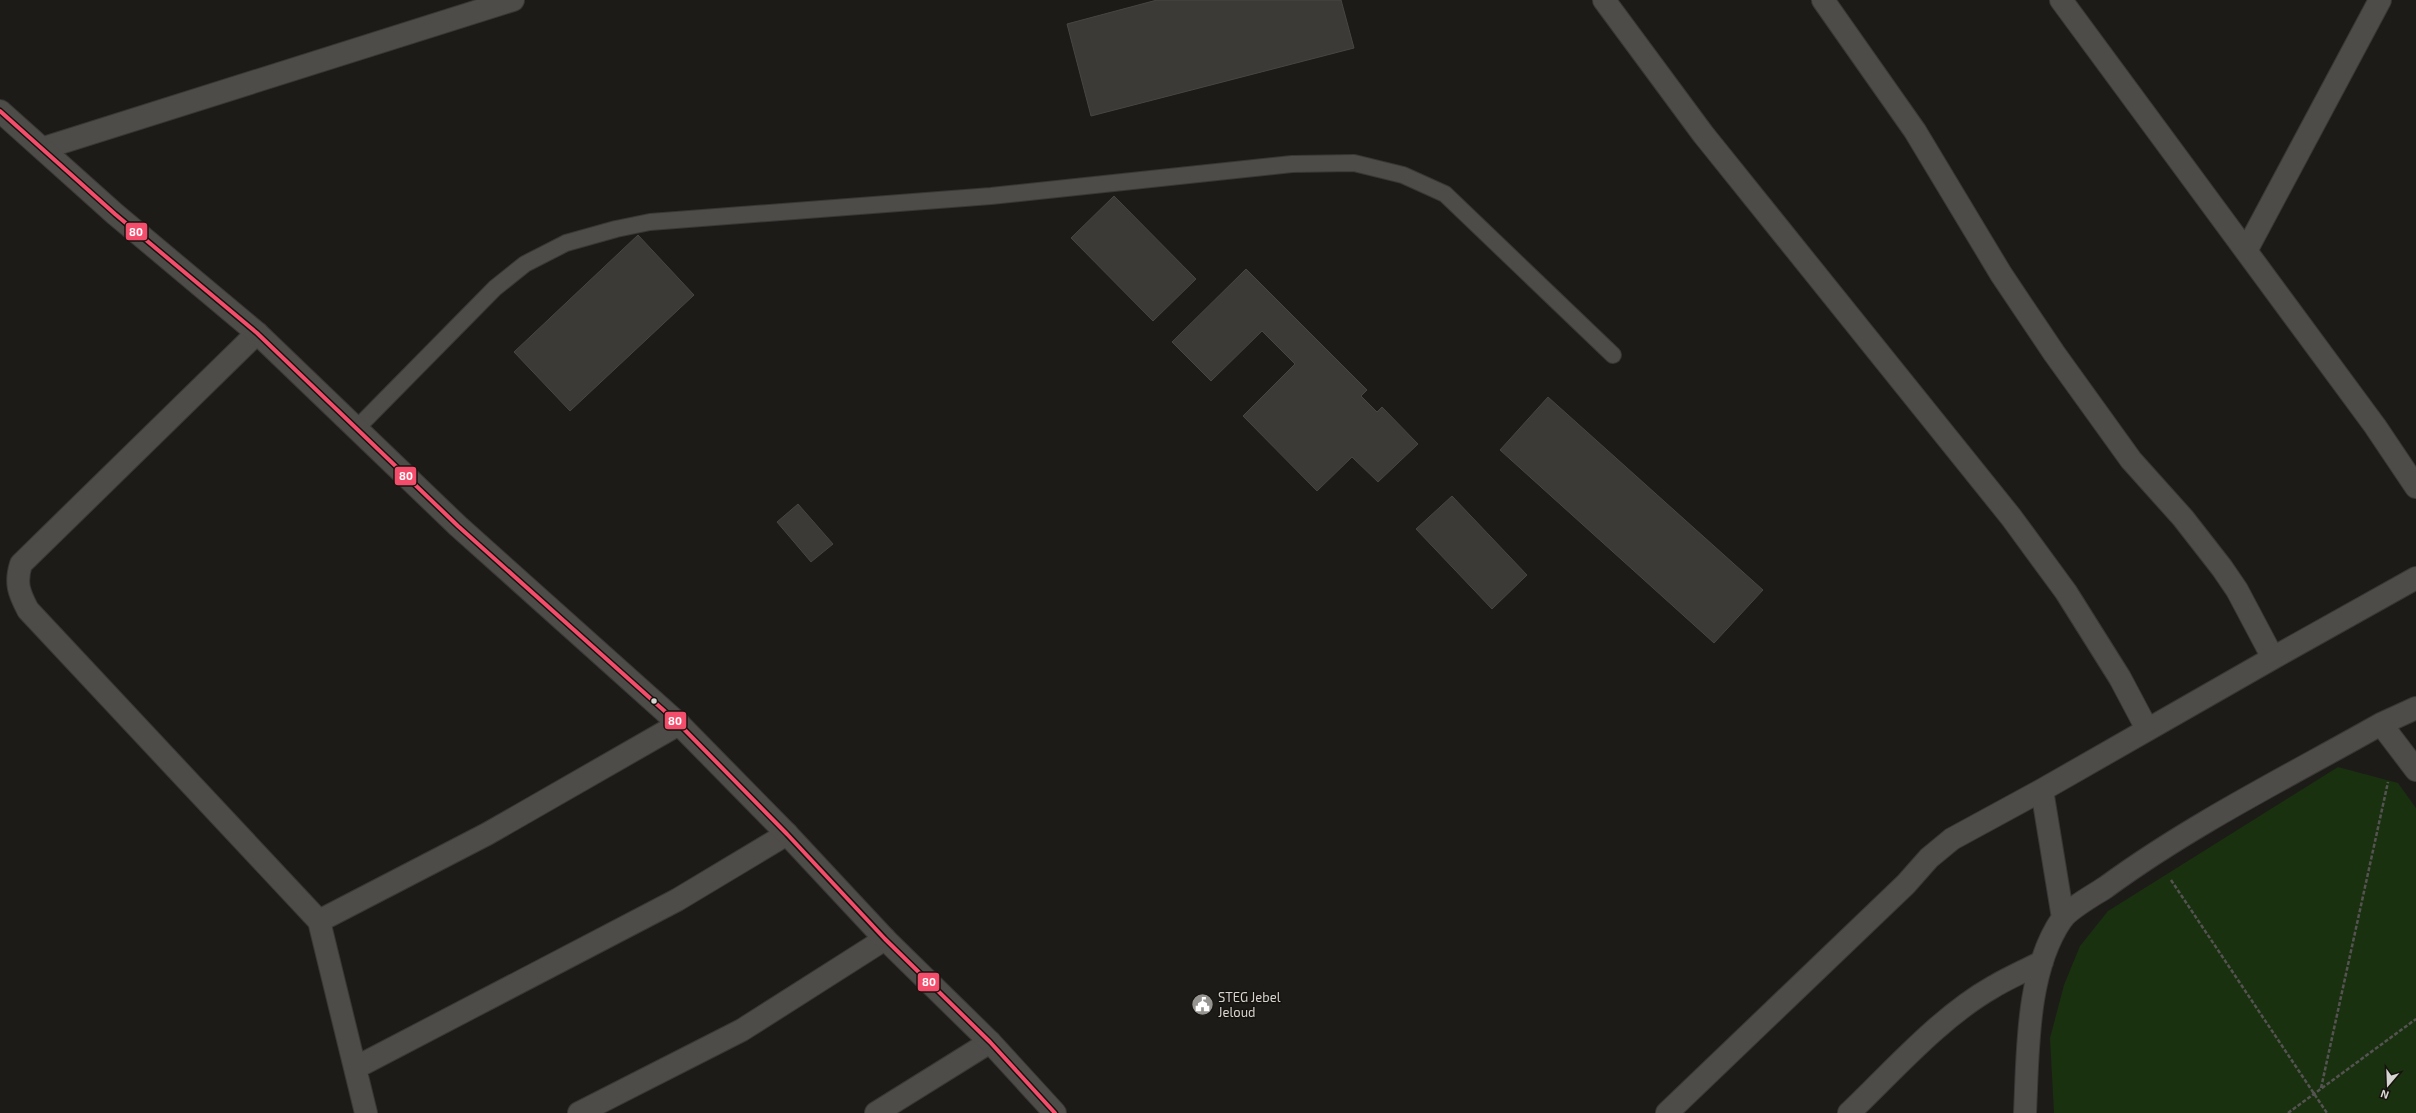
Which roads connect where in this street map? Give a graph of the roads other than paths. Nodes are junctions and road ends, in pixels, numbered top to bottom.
1 (513, 0) edge
2 (1604, 0) edge
3 (1823, 0) edge
4 (2061, 0) edge
5 (2380, 0) edge
6 (0, 111) edge
7 (44, 148) junction
8 (2246, 251) junction
9 (257, 333) junction
10 (1613, 355) dead end
11 (357, 428) junction
12 (2416, 487) edge
13 (2416, 578) edge
14 (8, 584) edge
15 (2272, 658) junction
16 (2416, 708) edge
17 (679, 724) junction
18 (2382, 724) junction
19 (2147, 729) junction
20 (2416, 770) edge
21 (2042, 790) junction
22 (787, 834) junction
23 (2063, 918) junction
24 (318, 921) junction
25 (885, 939) junction
26 (2042, 962) junction
27 (990, 1042) junction
28 (355, 1068) junction
29 (366, 1113) edge
30 (579, 1113) edge
31 (876, 1113) edge
32 (1055, 1113) edge
33 (1667, 1113) edge
34 (1848, 1113) edge
35 (2026, 1113) edge

1 - 7 street
2 - 19 street
3 - 15 street
4 - 8 street
5 - 8 street
6 - 7 street
7 - 9 street
8 - 12 street
9 - 11 street
9 - 14 street
10 - 11 lane
11 - 17 street
13 - 15 street
14 - 24 street
15 - 19 street
16 - 18 street
17 - 22 street
17 - 24 street
18 - 20 street
18 - 23 street
19 - 21 street
21 - 23 street
21 - 33 street
22 - 25 street
22 - 28 street
23 - 26 street
24 - 28 street
25 - 27 street
25 - 30 street
26 - 34 street
26 - 35 street
27 - 31 street
27 - 32 street
28 - 29 street

